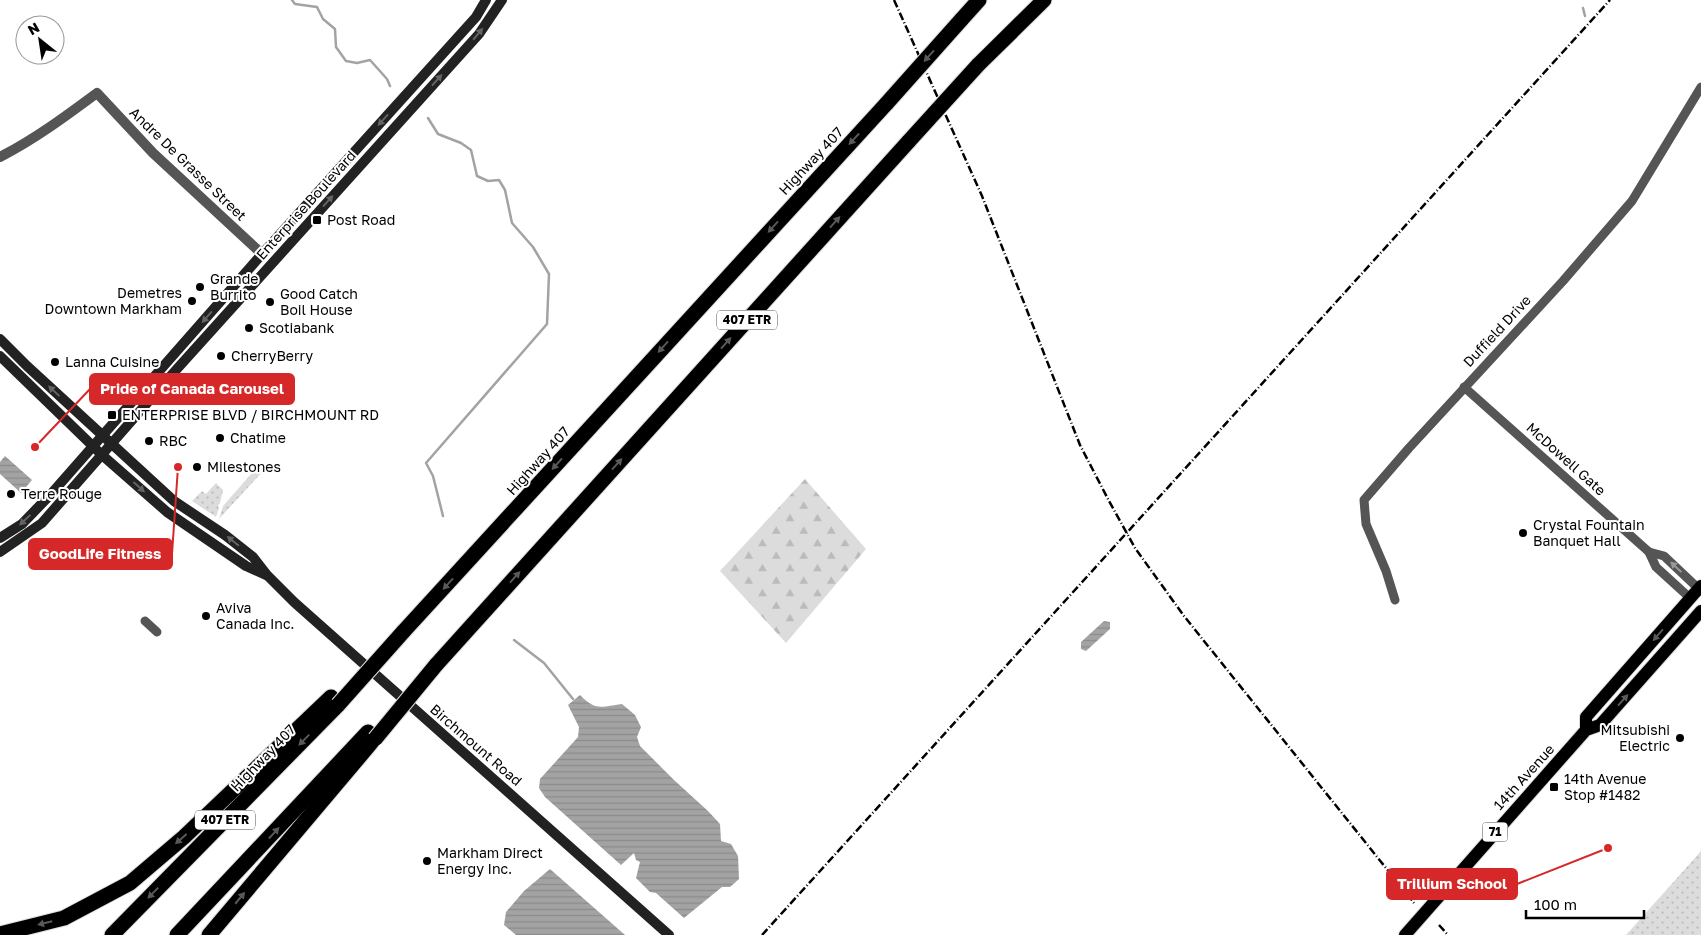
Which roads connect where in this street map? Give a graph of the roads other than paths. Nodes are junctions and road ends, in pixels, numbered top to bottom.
1 (486, 0) edge
2 (502, 0) edge
3 (978, 0) edge
4 (1037, 0) edge
5 (1044, 0) edge
6 (978, 65) junction
7 (1701, 87) edge
8 (0, 157) edge
9 (262, 254) junction
10 (272, 263) junction
11 (0, 339) edge
12 (0, 356) edge
13 (1464, 387) junction
14 (103, 436) junction
15 (112, 444) junction
16 (94, 446) junction
17 (102, 455) junction
18 (0, 538) edge
19 (0, 552) edge
20 (1649, 552) junction
21 (267, 575) junction
22 (1698, 591) edge
23 (1395, 600) dead end
24 (1701, 611) edge
25 (146, 621) dead end
26 (157, 632) dead end
27 (335, 701) junction
28 (1586, 730) junction
29 (372, 735) junction
30 (0, 934) edge
31 (112, 935) edge
32 (177, 935) edge
33 (209, 935) edge
34 (669, 935) edge
35 (1406, 935) edge

1 -> 9 main road, Enterprise Boulevard
10 -> 2 main road, Enterprise Boulevard
3 -> 27 highway, Highway 407 / 407 ETR, bridge
4 - 6 highway, 407 ETR
5 - 6 highway
29 -> 6 highway, 407 ETR, bridge
7 - 13 street, Duffield Drive
8 - 9 street, Andre De Grasse Street
9 - 10 street
9 -> 14 main road, Enterprise Boulevard
10 - 15 main road, Enterprise Boulevard
14 -> 11 main road, Birchmount Road
12 - 16 main road, Birchmount Road
13 - 20 street, McDowell Gate
13 - 23 street, Duffield Drive
14 - 15 main road, Birchmount Road
14 - 16 main road, Enterprise Boulevard
15 - 17 main road, Enterprise Boulevard
21 -> 15 main road, Birchmount Road
16 - 17 main road, Birchmount Road
16 -> 18 main road, Enterprise Boulevard
17 - 19 main road, Enterprise Boulevard
17 -> 21 main road, Birchmount Road
22 -> 20 street, McDowell Gate
20 - 22 street, McDowell Gate
21 - 34 main road, Birchmount Road
22 -> 28 main road, 14th Avenue / 71
28 -> 24 main road, 14th Avenue / 71
25 - 26 street
27 -> 30 highway
27 -> 31 highway, Highway 407 / 407 ETR
28 - 35 main road, 14th Avenue / 71
32 -> 29 highway, 407 ETR
33 -> 29 highway

